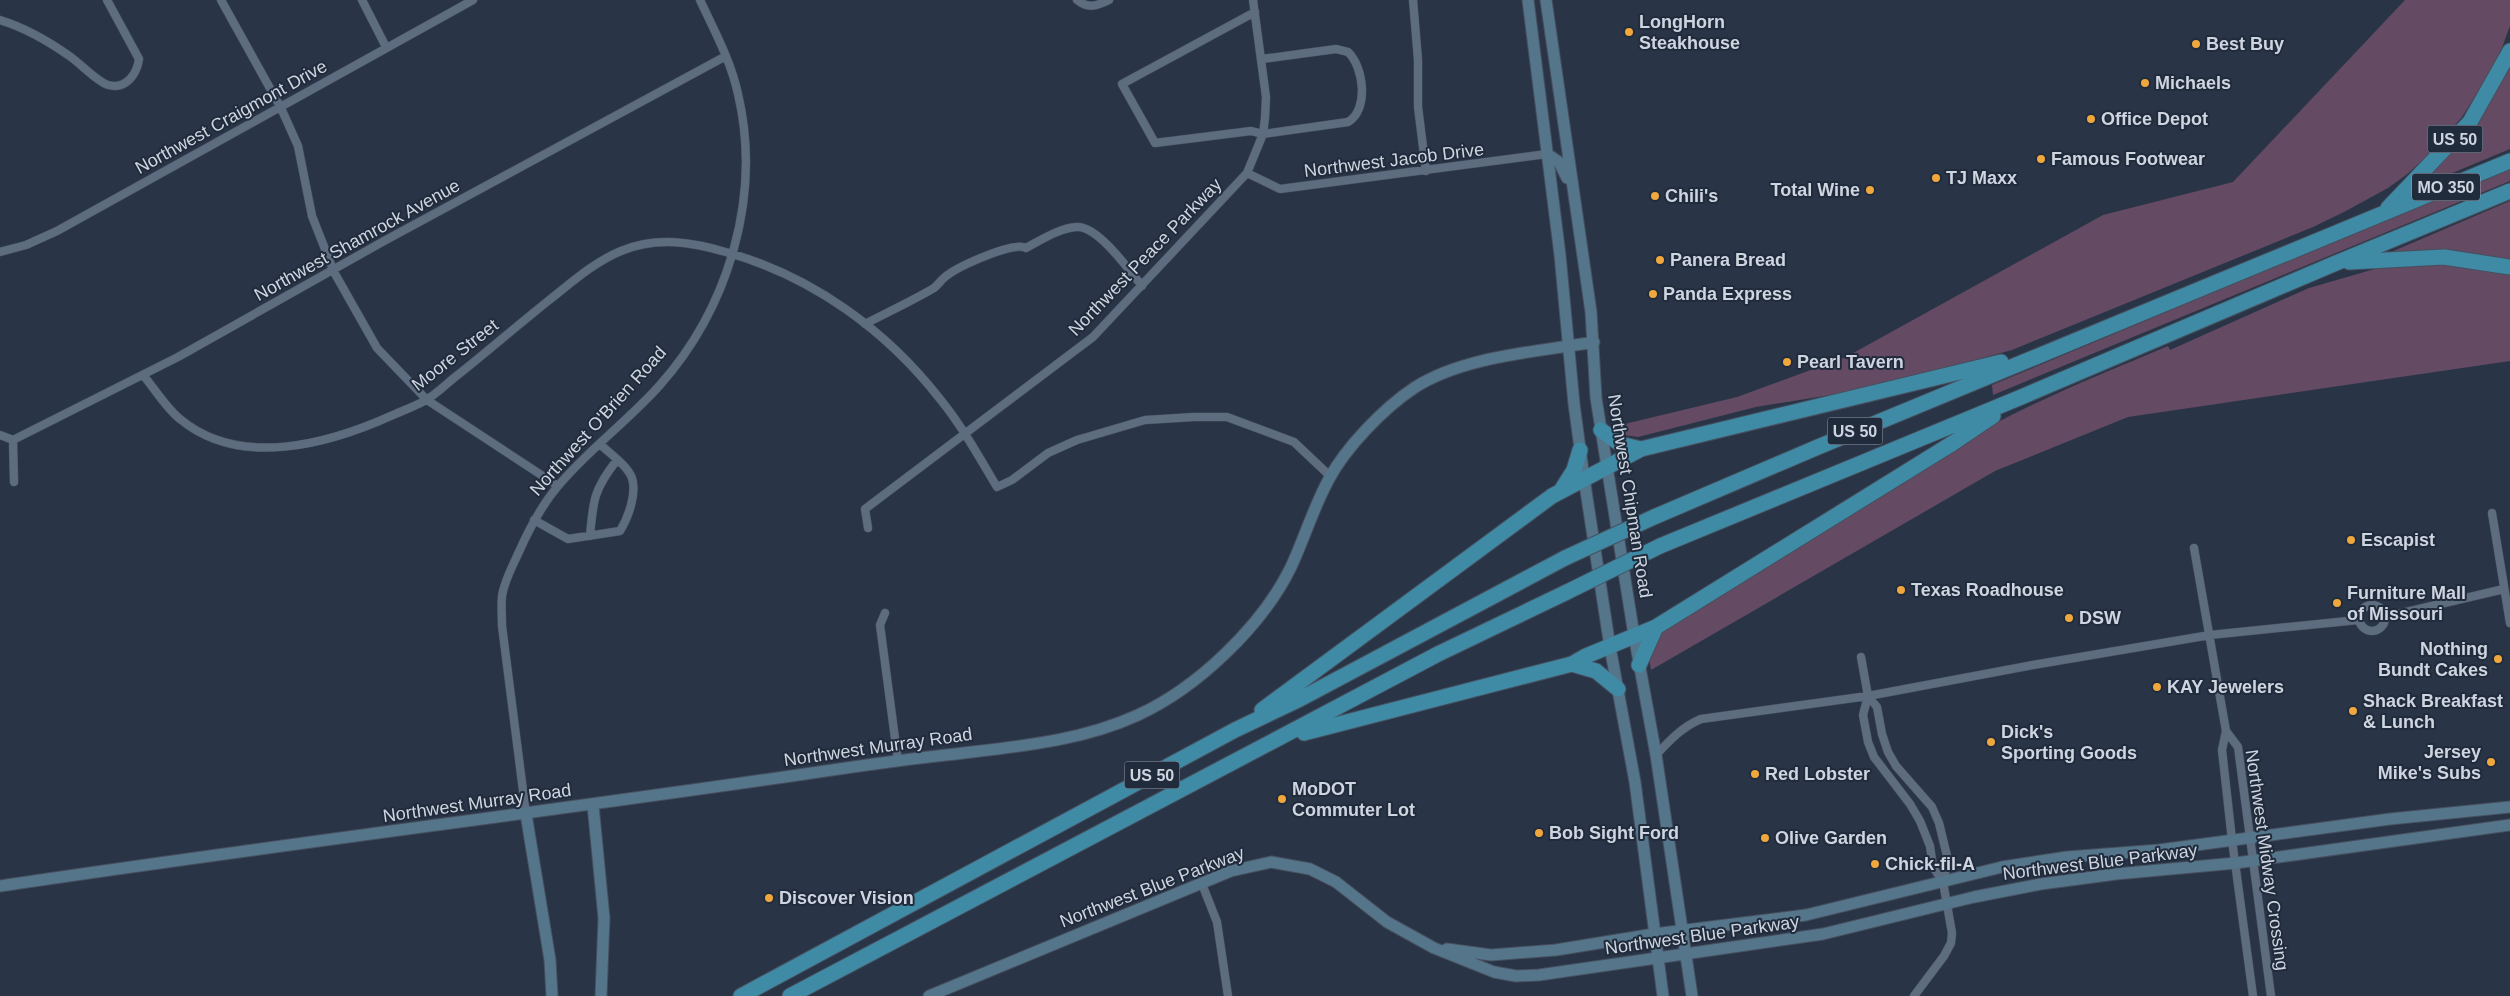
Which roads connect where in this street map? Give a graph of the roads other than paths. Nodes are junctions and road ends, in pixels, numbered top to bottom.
1 (107, 0) edge
2 (221, 0) edge
3 (362, 0) edge
4 (473, 0) edge
5 (700, 0) edge
6 (1077, 0) edge
7 (1109, 0) edge
8 (1253, 0) edge
9 (1413, 0) edge
10 (1528, 0) edge
11 (1546, 0) edge
12 (1255, 12) junction
13 (0, 20) edge
14 (386, 47) junction
15 (2510, 51) edge
16 (726, 56) junction
17 (1262, 59) junction
18 (281, 108) junction
19 (1263, 134) junction
20 (1547, 154) junction
21 (2510, 161) edge
22 (1426, 171) junction
23 (1247, 173) junction
24 (1572, 186) junction
25 (2510, 191) edge
26 (2382, 214) junction
27 (0, 252) edge
28 (734, 254) junction
29 (2336, 263) junction
30 (2510, 267) edge
31 (334, 272) junction
32 (1142, 286) junction
33 (865, 324) junction
34 (1594, 342) junction
35 (1571, 346) junction
36 (2056, 348) junction
37 (143, 375) junction
38 (2019, 398) junction
39 (427, 400) junction
40 (1601, 430) junction
41 (964, 433) junction
42 (0, 435) edge
43 (13, 440) junction
44 (600, 444) junction
45 (1641, 449) junction
46 (1580, 450) junction
47 (617, 460) junction
48 (1608, 466) junction
49 (1330, 476) junction
50 (1584, 478) junction
51 (14, 482) dead end
52 (558, 486) junction
53 (1562, 490) junction
54 (2492, 513) dead end
55 (534, 520) junction
56 (868, 528) dead end
57 (590, 536) junction
58 (2194, 548) dead end
59 (2504, 589) junction
60 (885, 613) dead end
61 (2385, 617) junction
62 (2358, 620) junction
63 (2510, 623) edge
64 (1656, 627) junction
65 (1634, 635) junction
66 (2210, 636) junction
67 (1610, 647) junction
68 (1861, 657) dead end
69 (1572, 664) junction
70 (1639, 665) junction
71 (1618, 689) junction
72 (1868, 696) junction
73 (1235, 730) junction
74 (2226, 731) junction
75 (1272, 742) junction
76 (1656, 755) junction
77 (898, 760) junction
78 (593, 805) junction
79 (2510, 808) edge
80 (526, 814) junction
81 (2510, 825) edge
82 (2250, 837) junction
83 (2232, 840) junction
84 (2253, 861) junction
85 (2236, 864) junction
86 (1943, 882) junction
87 (1202, 884) junction
88 (0, 886) edge
89 (1946, 904) junction
90 (1682, 930) junction
91 (1654, 934) junction
92 (1434, 948) junction
93 (1686, 956) junction
94 (1657, 960) junction
95 (552, 996) edge
96 (601, 996) edge
97 (741, 996) edge
98 (790, 996) edge
99 (929, 996) edge
100 (1228, 996) edge
101 (1662, 996) edge
102 (1692, 996) edge
103 (1914, 996) edge
104 (2253, 996) edge
105 (2270, 996) edge

1 - 13 street
2 - 18 street
3 - 14 street
4 - 14 street, Northwest Craigmont Drive
5 - 16 street, Northwest O'Brien Road
6 - 7 street
8 - 12 street, Northwest Peace Parkway
9 - 22 street
10 - 20 street
11 - 24 street, Northwest Chipman Road
12 - 17 street, Northwest Peace Parkway
12 - 19 street
14 - 18 street, Northwest Craigmont Drive
15 - 26 highway, US 50
16 - 28 street, Northwest O'Brien Road
16 - 31 street, Northwest Shamrock Avenue
17 - 19 street, Northwest Peace Parkway
17 - 19 street
18 - 27 street, Northwest Craigmont Drive
18 - 31 street
19 - 23 street, Northwest Peace Parkway
20 - 22 street, Northwest Jacob Drive
20 - 24 street
20 - 35 street
21 - 26 highway, MO 350
22 - 23 street, Northwest Jacob Drive
23 - 32 street, Northwest Peace Parkway
24 - 34 street, Northwest Chipman Road
25 - 29 highway, US 50
26 - 36 highway, US 50
28 - 33 street, Moore Street
28 - 39 street, Moore Street
28 - 44 street, Northwest O'Brien Road
29 - 30 highway
29 - 38 highway, US 50
31 - 37 street, Northwest Shamrock Avenue
31 - 39 street
32 - 33 street
32 - 41 street, Northwest Peace Parkway
33 - 41 street, Moore Street
34 - 35 street, Northwest Murray Road
34 - 40 street, Northwest Chipman Road
35 - 46 street
35 - 49 street, Northwest Murray Road
36 - 45 highway
36 - 73 highway, US 50, bridge
37 - 39 street, Moore Street
37 - 43 street, Northwest Shamrock Avenue
38 - 64 highway
38 - 75 highway, US 50, bridge
39 - 52 street
40 - 45 highway
40 - 48 street, Northwest Chipman Road
41 - 49 street, Moore Street
41 - 56 street, Northwest Peace Parkway
42 - 43 street
43 - 51 street
44 - 47 street
44 - 52 street, Northwest O'Brien Road
45 - 48 highway
46 - 50 street
46 - 53 highway
47 - 57 street
47 - 57 street
48 - 50 highway
48 - 65 street, Northwest Chipman Road
49 - 77 street, Northwest Murray Road
50 - 53 highway
50 - 67 street
52 - 55 street, Northwest O'Brien Road
53 - 73 highway
54 - 59 street
55 - 57 street
55 - 80 street, Northwest O'Brien Road
58 - 66 street, Northwest Midway Crossing
59 - 61 street
59 - 63 street
60 - 77 street
61 - 62 street
61 - 62 street
62 - 66 street
64 - 65 highway
64 - 70 highway
65 - 67 highway
65 - 70 street, Northwest Chipman Road
66 - 72 street
66 - 74 street, Northwest Midway Crossing
67 - 69 highway
67 - 71 street
68 - 72 street
69 - 71 highway
69 - 75 highway
70 - 76 street, Northwest Chipman Road
71 - 91 street
72 - 76 street
72 - 86 street
72 - 86 street
73 - 97 highway, US 50
74 - 82 street, Northwest Midway Crossing
74 - 83 street, Northwest Midway Crossing
75 - 98 highway, US 50
76 - 90 street, Northwest Chipman Road
77 - 78 street, Northwest Murray Road
78 - 80 street, Northwest Murray Road
78 - 96 street
79 - 82 street, Northwest Blue Parkway
80 - 88 street, Northwest Murray Road
80 - 95 street, Northwest O'Brien Road
81 - 84 street, Northwest Blue Parkway
82 - 83 street, Northwest Blue Parkway
82 - 84 street, Northwest Midway Crossing
83 - 85 street, Northwest Midway Crossing
83 - 86 street, Northwest Blue Parkway
84 - 85 street, Northwest Blue Parkway
84 - 105 street, Northwest Midway Crossing
85 - 89 street, Northwest Blue Parkway
85 - 104 street, Northwest Midway Crossing
86 - 89 street
86 - 90 street, Northwest Blue Parkway
87 - 92 street, Northwest Blue Parkway
87 - 99 street, Northwest Blue Parkway
87 - 100 street
89 - 93 street, Northwest Blue Parkway
89 - 103 street
90 - 91 street, Northwest Blue Parkway
90 - 93 street, Northwest Chipman Road
91 - 92 street, Northwest Blue Parkway
91 - 94 street
92 - 94 street, Northwest Blue Parkway
93 - 94 street, Northwest Blue Parkway
93 - 102 street, Northwest Chipman Road
94 - 101 street

